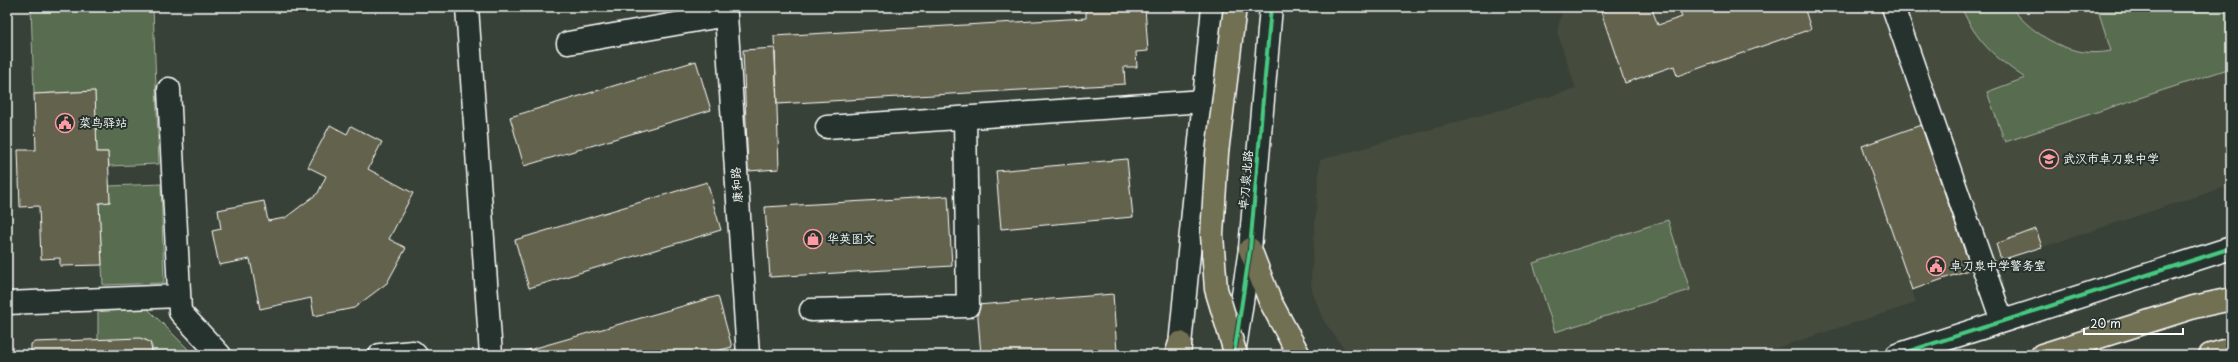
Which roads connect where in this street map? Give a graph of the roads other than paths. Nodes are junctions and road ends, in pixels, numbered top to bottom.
1 (467, 7) edge
2 (1213, 7) edge
3 (1235, 7) edge
4 (1272, 7) edge
5 (1893, 7) edge
6 (568, 43) dead end
7 (169, 89) dead end
8 (1204, 101) junction
9 (965, 118) junction
10 (827, 127) dead end
11 (2231, 248) edge
12 (1250, 249) junction
13 (2231, 294) edge
14 (179, 296) junction
15 (2231, 299) edge
16 (7, 303) edge
17 (2194, 307) junction
18 (811, 310) dead end
19 (2002, 321) junction
20 (2231, 349) edge
21 (1178, 351) edge
22 (220, 355) edge
23 (380, 355) edge
24 (416, 355) edge
25 (491, 355) edge
26 (748, 355) edge
27 (1235, 355) edge
28 (1299, 355) edge
29 (1897, 355) edge
30 (2042, 355) edge
31 (2210, 355) edge

1 - 25 street
2 - 8 street
3 - 27 main road, bridge
4 - 12 street, 卓刀泉北路
5 - 19 street
6 - 26 street, 康和路
7 - 14 street
8 - 9 street
8 - 21 street
9 - 10 street
9 - 18 street
11 - 19 street
12 - 27 street, 卓刀泉北路
12 - 28 main road
13 - 17 main road
14 - 16 street
14 - 22 street
15 - 17 main road
17 - 30 main road
19 - 29 street
20 - 31 main road
23 - 24 street

